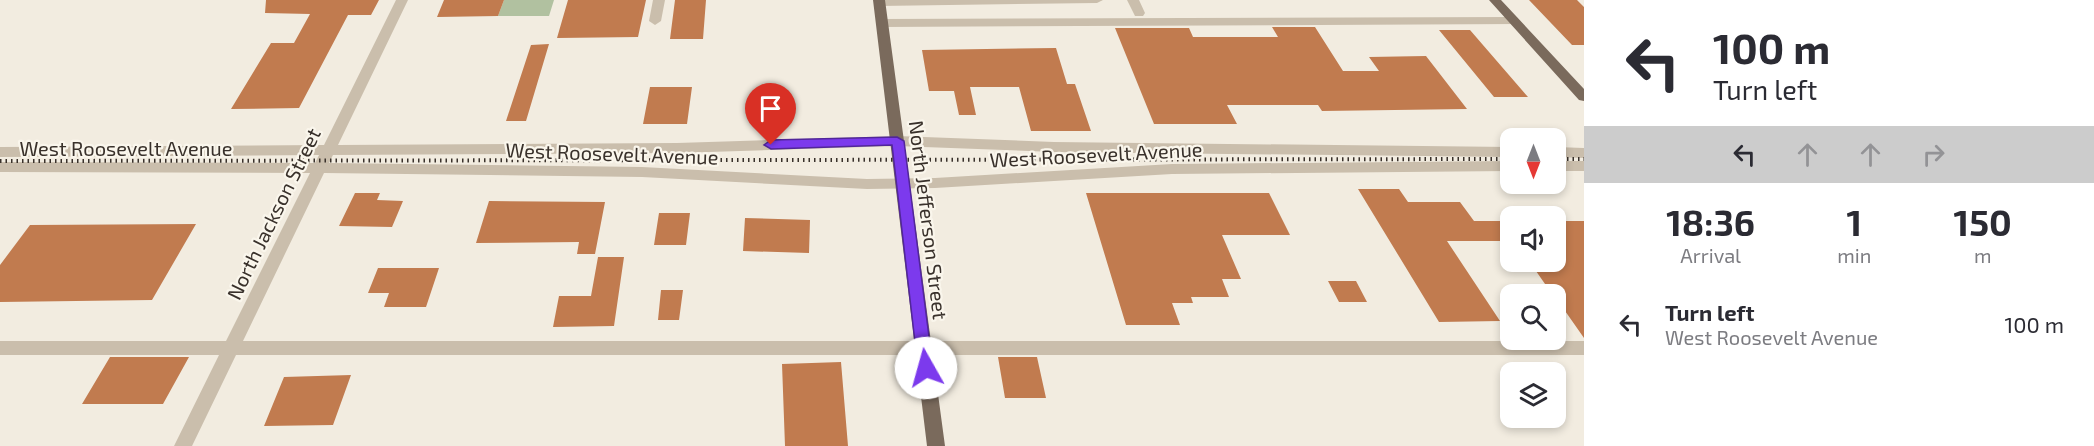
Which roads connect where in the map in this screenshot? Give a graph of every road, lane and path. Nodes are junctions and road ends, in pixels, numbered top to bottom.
1 (402, 0) edge
2 (659, 0) edge
3 (1097, 0) edge
4 (1133, 0) edge
5 (1495, 0) edge
6 (879, 1) edge
7 (1139, 13) dead end
8 (655, 21) dead end
9 (1514, 21) junction
10 (882, 23) junction
11 (1584, 97) edge
12 (897, 141) junction
13 (328, 151) junction
14 (0, 152) edge
15 (1500, 152) edge
16 (1566, 153) edge
17 (1584, 153) edge
18 (1500, 166) edge
19 (1566, 166) edge
20 (1584, 166) edge
21 (0, 167) edge
22 (320, 169) junction
23 (903, 183) junction
24 (0, 348) edge
25 (923, 348) junction
26 (1584, 348) edge
27 (230, 349) junction
28 (183, 446) edge
29 (936, 446) edge

1 - 13 street, North Jackson Street
2 - 8 street
3 - 6 street
4 - 7 street
5 - 9 main road
6 - 10 main road, North Jefferson Street
9 - 10 street
9 - 11 main road
10 - 12 main road, North Jefferson Street
12 - 13 street, West Roosevelt Avenue
12 - 15 street, West Roosevelt Avenue
12 - 23 main road, North Jefferson Street
13 - 14 street, West Roosevelt Avenue
13 - 22 street, North Jackson Street
16 - 17 street
18 - 23 street, West Roosevelt Avenue
19 - 20 street
21 - 22 street, West Roosevelt Avenue
22 - 23 street, West Roosevelt Avenue
22 - 27 street, North Jackson Street
23 - 25 main road, North Jefferson Street
24 - 27 street
25 - 26 street
25 - 27 street
25 - 29 main road, North Jefferson Street
27 - 28 street, North Jackson Street

